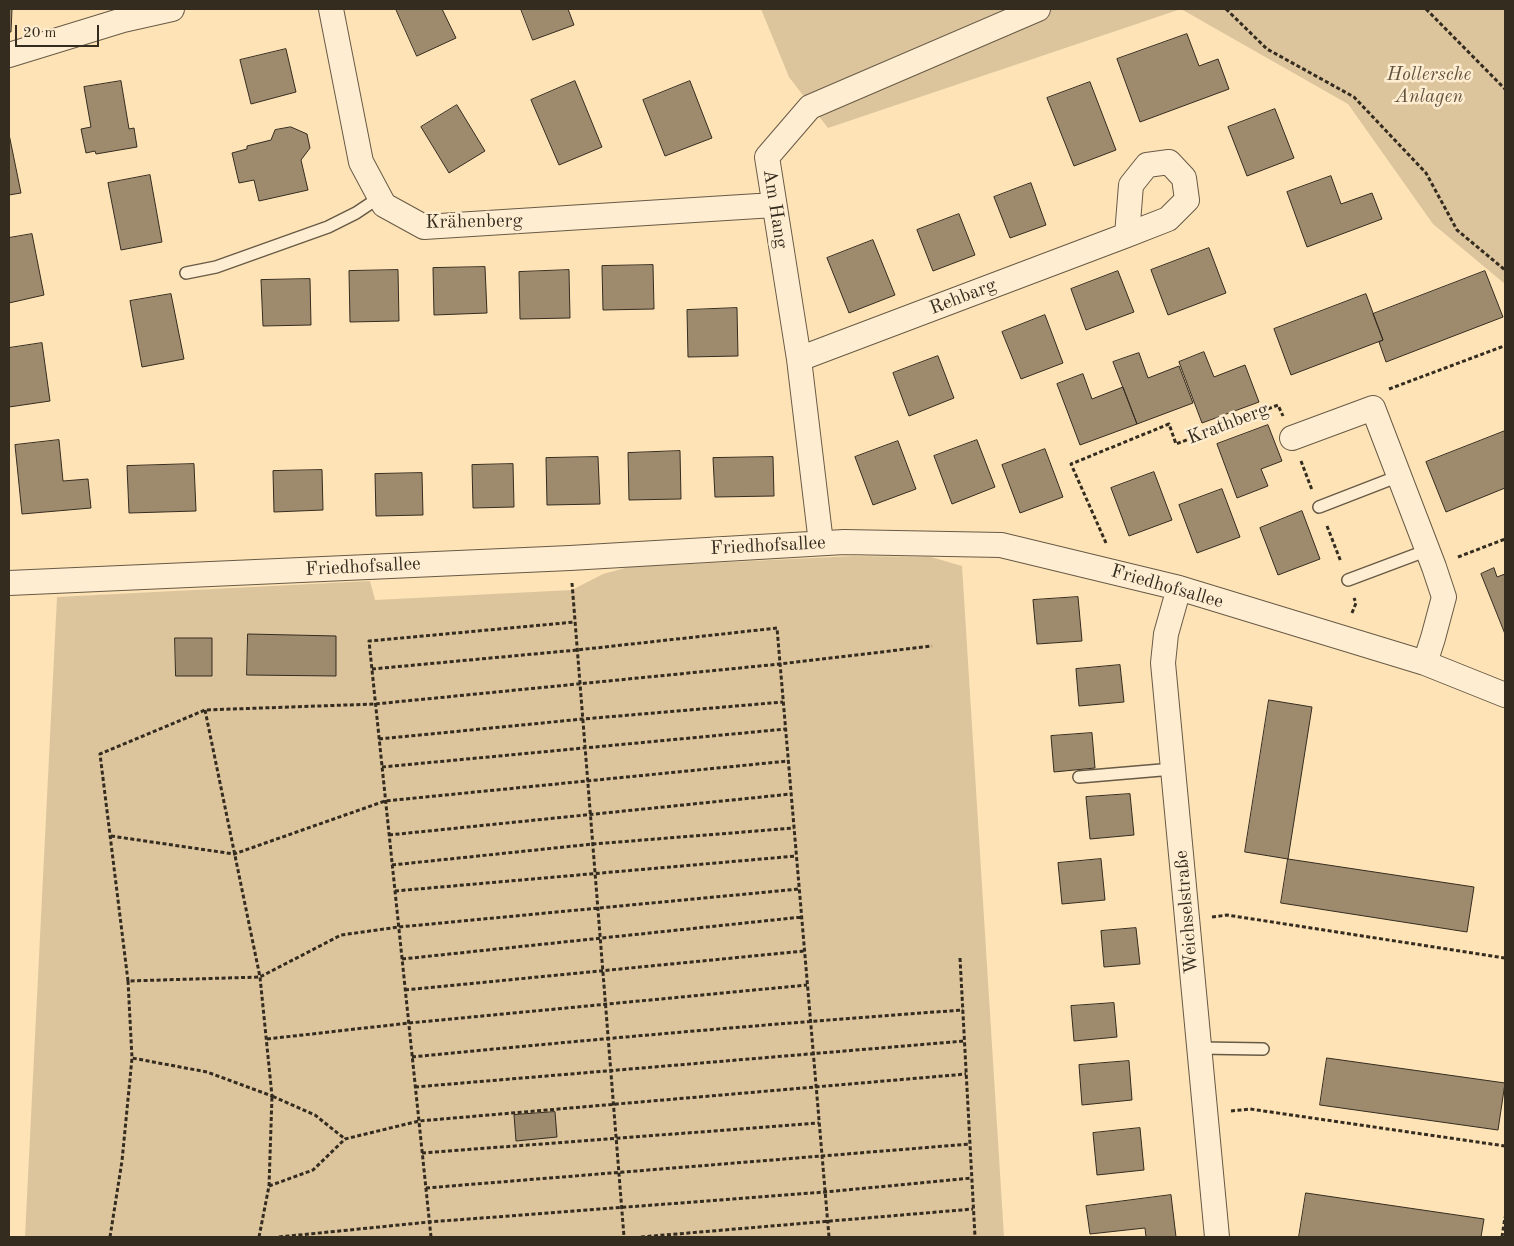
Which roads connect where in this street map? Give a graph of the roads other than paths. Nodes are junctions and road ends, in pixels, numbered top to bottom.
1 (172, 9) edge
2 (331, 9) edge
3 (1038, 9) edge
4 (122, 15) edge
5 (9, 55) edge
6 (380, 197) junction
7 (774, 205) junction
8 (1127, 234) dead end
9 (186, 273) dead end
10 (799, 359) junction
11 (1292, 438) road end
12 (1399, 476) junction
13 (1319, 507) road end
14 (822, 543) junction
15 (1431, 558) junction
16 (1348, 580) road end
17 (9, 583) edge
18 (1179, 588) junction
19 (1425, 664) junction
20 (1505, 695) edge
21 (1173, 769) junction
22 (1079, 777) dead end
23 (1200, 1048) junction
24 (1263, 1049) dead end
25 (1217, 1237) edge

1 - 4 street
2 - 6 street, Krähenberg
3 - 7 street, Am Hang
4 - 5 street
6 - 7 street, Krähenberg
6 - 9 lane
7 - 10 street, Am Hang
8 - 10 street, Rehbarg
10 - 14 street, Am Hang
11 - 12 street, Krathberg
12 - 13 lane
12 - 15 street
14 - 17 street, Friedhofsallee
14 - 18 street, Friedhofsallee
15 - 16 lane
15 - 19 street
18 - 19 street, Friedhofsallee
18 - 21 street, Weichselstraße
19 - 20 street, Friedhofsallee
21 - 22 lane
21 - 23 street, Weichselstraße
23 - 24 lane
23 - 25 street, Weichselstraße

